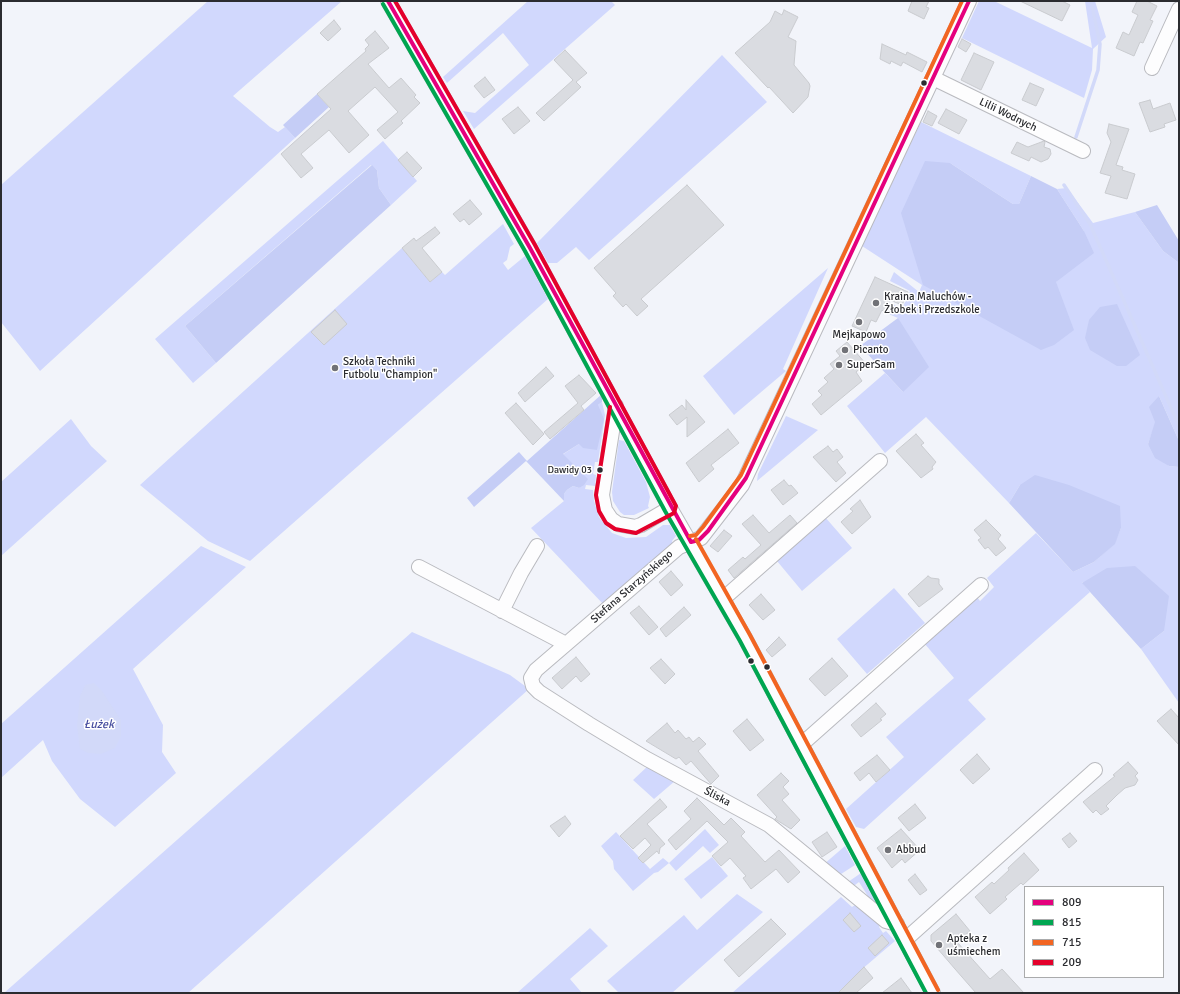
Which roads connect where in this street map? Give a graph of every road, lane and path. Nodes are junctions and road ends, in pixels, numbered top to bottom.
1 (388, 1) edge
2 (969, 1) edge
3 (1179, 9) edge
4 (1152, 68) dead end
5 (933, 78) junction
6 (1083, 151) dead end
7 (616, 406) junction
8 (880, 461) dead end
9 (670, 508) junction
10 (691, 542) junction
11 (537, 546) dead end
12 (419, 567) dead end
13 (981, 585) dead end
14 (723, 599) junction
15 (502, 611) junction
16 (566, 644) junction
17 (531, 678) joint
18 (802, 744) junction
19 (1095, 770) dead end
20 (897, 924) junction
21 (906, 940) junction
22 (933, 993) edge

1 - 7 street
2 - 5 street, Stefana Starzyńskiego
3 - 4 street
5 - 6 street, Lilii Wodnych
5 - 10 street, Stefana Starzyńskiego
7 - 9 street
7 - 9 street
8 - 14 street
9 - 10 street
10 - 14 street
10 - 16 street, Stefana Starzyńskiego
11 - 15 street
12 - 15 street
13 - 18 street
14 - 18 street
15 - 16 street
16 - 17 street, Stefana Starzyńskiego
17 - 20 street, Śliska
18 - 20 street
19 - 21 street
20 - 21 street
21 - 22 street

